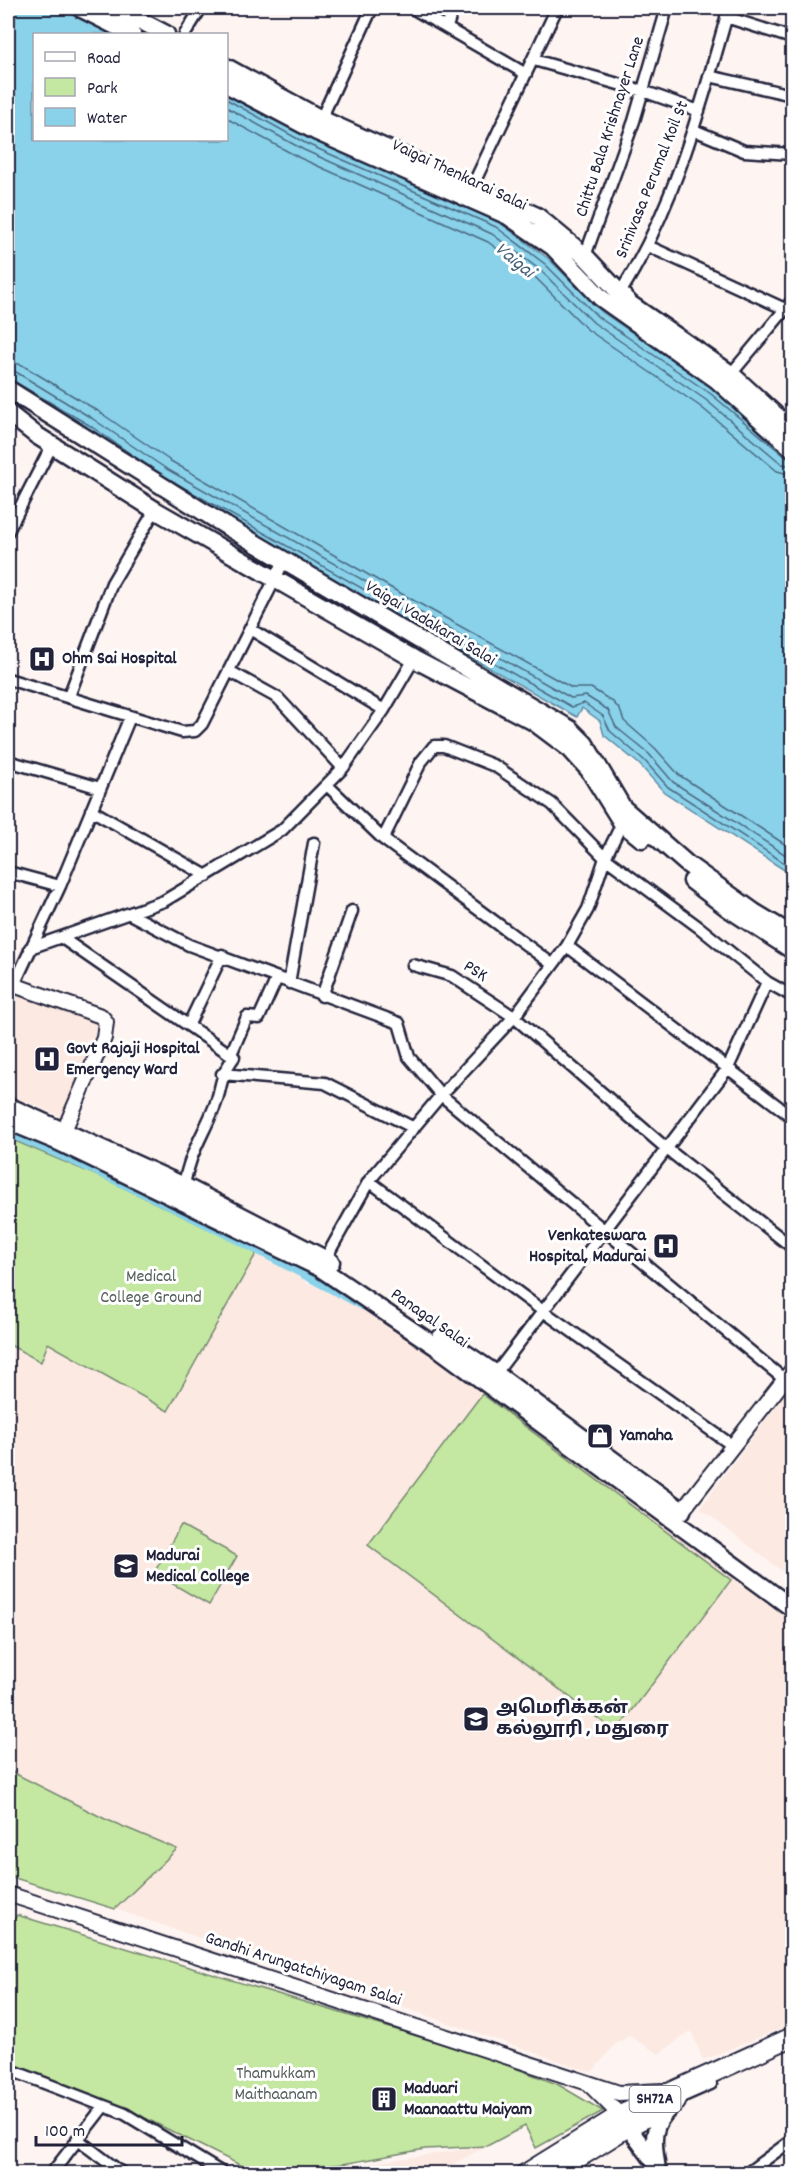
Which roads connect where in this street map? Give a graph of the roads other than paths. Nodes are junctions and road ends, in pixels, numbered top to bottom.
1 (80, 8) edge
2 (116, 8) edge
3 (201, 8) edge
4 (372, 8) edge
5 (412, 8) edge
6 (453, 8) edge
7 (557, 8) edge
8 (667, 8) edge
9 (727, 12) edge
10 (447, 27) junction
11 (130, 33) edge
12 (164, 33) edge
13 (185, 33) edge
14 (792, 38) edge
15 (534, 60) junction
16 (228, 69) edge
17 (526, 74) junction
18 (709, 76) junction
19 (228, 85) edge
20 (643, 91) junction
21 (792, 95) edge
22 (699, 111) junction
23 (321, 119) junction
24 (694, 130) junction
25 (792, 154) edge
26 (472, 187) junction
27 (648, 246) junction
28 (585, 256) junction
29 (620, 293) junction
30 (789, 305) edge
31 (731, 374) junction
32 (8, 389) edge
33 (8, 413) edge
34 (792, 430) edge
35 (52, 446) junction
36 (792, 448) edge
37 (155, 510) junction
38 (8, 531) edge
39 (285, 559) junction
40 (276, 578) junction
41 (250, 629) junction
42 (414, 659) junction
43 (229, 671) junction
44 (8, 679) edge
45 (69, 696) junction
46 (384, 710) junction
47 (130, 717) junction
48 (8, 761) edge
49 (343, 768) junction
50 (328, 786) junction
51 (100, 788) junction
52 (91, 810) junction
53 (622, 823) junction
54 (383, 839) junction
55 (314, 843) dead end
56 (605, 858) junction
57 (8, 872) edge
58 (207, 876) junction
59 (60, 886) junction
60 (352, 911) dead end
61 (130, 914) junction
62 (792, 935) edge
63 (62, 938) junction
64 (567, 946) junction
65 (30, 948) junction
66 (792, 950) edge
67 (222, 955) junction
68 (552, 964) junction
69 (413, 965) dead end
70 (277, 978) junction
71 (767, 982) junction
72 (289, 983) junction
73 (11, 984) edge
74 (322, 996) junction
75 (792, 996) edge
76 (514, 1017) junction
77 (189, 1024) junction
78 (231, 1054) junction
79 (728, 1068) junction
80 (222, 1074) junction
81 (441, 1095) junction
82 (8, 1106) edge
83 (792, 1117) edge
84 (8, 1121) edge
85 (414, 1128) junction
86 (61, 1136) junction
87 (667, 1149) junction
88 (369, 1181) junction
89 (183, 1194) junction
90 (605, 1230) junction
91 (792, 1247) edge
92 (322, 1263) junction
93 (543, 1311) junction
94 (789, 1375) edge
95 (492, 1379) junction
96 (733, 1446) junction
97 (682, 1511) joint
98 (792, 1608) edge
99 (8, 1894) edge
100 (792, 2037) edge
101 (792, 2045) edge
102 (792, 2051) edge
103 (8, 2069) edge
104 (588, 2083) junction
105 (681, 2094) junction
106 (104, 2106) junction
107 (624, 2121) junction
108 (76, 2139) junction
109 (792, 2140) edge
110 (660, 2170) edge
111 (51, 2174) edge
112 (123, 2174) edge
113 (224, 2174) edge
114 (525, 2174) edge
115 (542, 2174) edge
116 (553, 2174) edge
117 (746, 2174) edge

1 - 11 main road
2 - 12 main road
3 - 13 street
4 - 23 street
5 - 10 street
6 - 10 street
7 - 15 street
8 - 20 street, Chittu Bala Krishnayer Lane
9 - 14 street
9 - 18 street, Srinivasa Perumal Koil St
10 - 17 street
15 - 17 street
15 - 20 street
16 - 23 main road, Vaigai Thenkarai Salai
17 - 26 street
18 - 21 street
18 - 22 street, Srinivasa Perumal Koil St
19 - 36 main road, Vaigai Thenkarai Salai
20 - 22 street
20 - 28 street, Chittu Bala Krishnayer Lane
22 - 24 street, Srinivasa Perumal Koil St
23 - 26 main road, Vaigai Thenkarai Salai
24 - 25 street
24 - 27 street, Srinivasa Perumal Koil St
26 - 28 main road, Vaigai Thenkarai Salai
27 - 29 street, Srinivasa Perumal Koil St
27 - 30 street
28 - 29 main road, Vaigai Thenkarai Salai
29 - 31 main road, Vaigai Thenkarai Salai
30 - 31 street
31 - 34 main road, Vaigai Thenkarai Salai
32 - 39 main road, Vaigai Vadakarai Salai
33 - 35 main road, Vaigai Vadakarai Salai
35 - 37 main road, Vaigai Vadakarai Salai
35 - 38 street
37 - 40 main road, Vaigai Vadakarai Salai
37 - 45 street
39 - 40 street
39 - 62 main road, Vaigai Vadakarai Salai
40 - 41 street
40 - 42 main road, Vaigai Vadakarai Salai
41 - 43 street
41 - 46 street
42 - 46 street
42 - 53 main road, Vaigai Vadakarai Salai
43 - 47 street
43 - 49 street
44 - 45 street
45 - 47 street
46 - 49 street
47 - 51 street
48 - 51 street
49 - 50 street
50 - 54 street
50 - 58 street
51 - 52 street
52 - 58 street
52 - 59 street
53 - 56 street
53 - 66 main road, Vaigai Vadakarai Salai
54 - 56 street
54 - 68 street
55 - 72 street
56 - 64 street
56 - 71 street
57 - 59 street
58 - 61 street
59 - 65 street
60 - 74 street
61 - 63 street
61 - 67 street
63 - 65 street
63 - 77 street
64 - 68 street
64 - 79 street
65 - 73 street
67 - 70 street
67 - 77 street
68 - 76 street
69 - 76 street, PSK
70 - 72 street
70 - 78 street
71 - 75 street
71 - 79 street
72 - 74 street
73 - 86 street
74 - 81 street
76 - 81 street
76 - 87 street, PSK
77 - 78 street
78 - 80 street
79 - 83 street
79 - 87 street
80 - 85 street
80 - 89 street
81 - 85 street
81 - 90 street
82 - 86 main road, Panagal Salai
84 - 86 main road, Panagal Salai
85 - 88 street
86 - 89 main road, Panagal Salai
87 - 90 street
87 - 91 street, PSK
88 - 92 street
88 - 93 street
89 - 92 main road, Panagal Salai
90 - 93 street
90 - 94 street
92 - 95 main road, Panagal Salai
93 - 95 street
93 - 96 street
94 - 96 street
95 - 97 main road, Panagal Salai
95 - 98 main road, Panagal Salai
96 - 97 street
99 - 104 street, Gandhi Arungatchiyagam Salai
100 - 105 highway, SH72A
101 - 115 street
102 - 105 highway, SH72A
103 - 106 street
104 - 105 street, Gandhi Arungatchiyagam Salai
104 - 107 street, Gandhi Arungatchiyagam Salai
105 - 107 highway, SH72A
105 - 110 main road
106 - 108 street
106 - 113 street
107 - 110 main road
107 - 114 highway, SH72A
107 - 116 highway, SH72A
108 - 111 street
108 - 112 street
109 - 117 street

